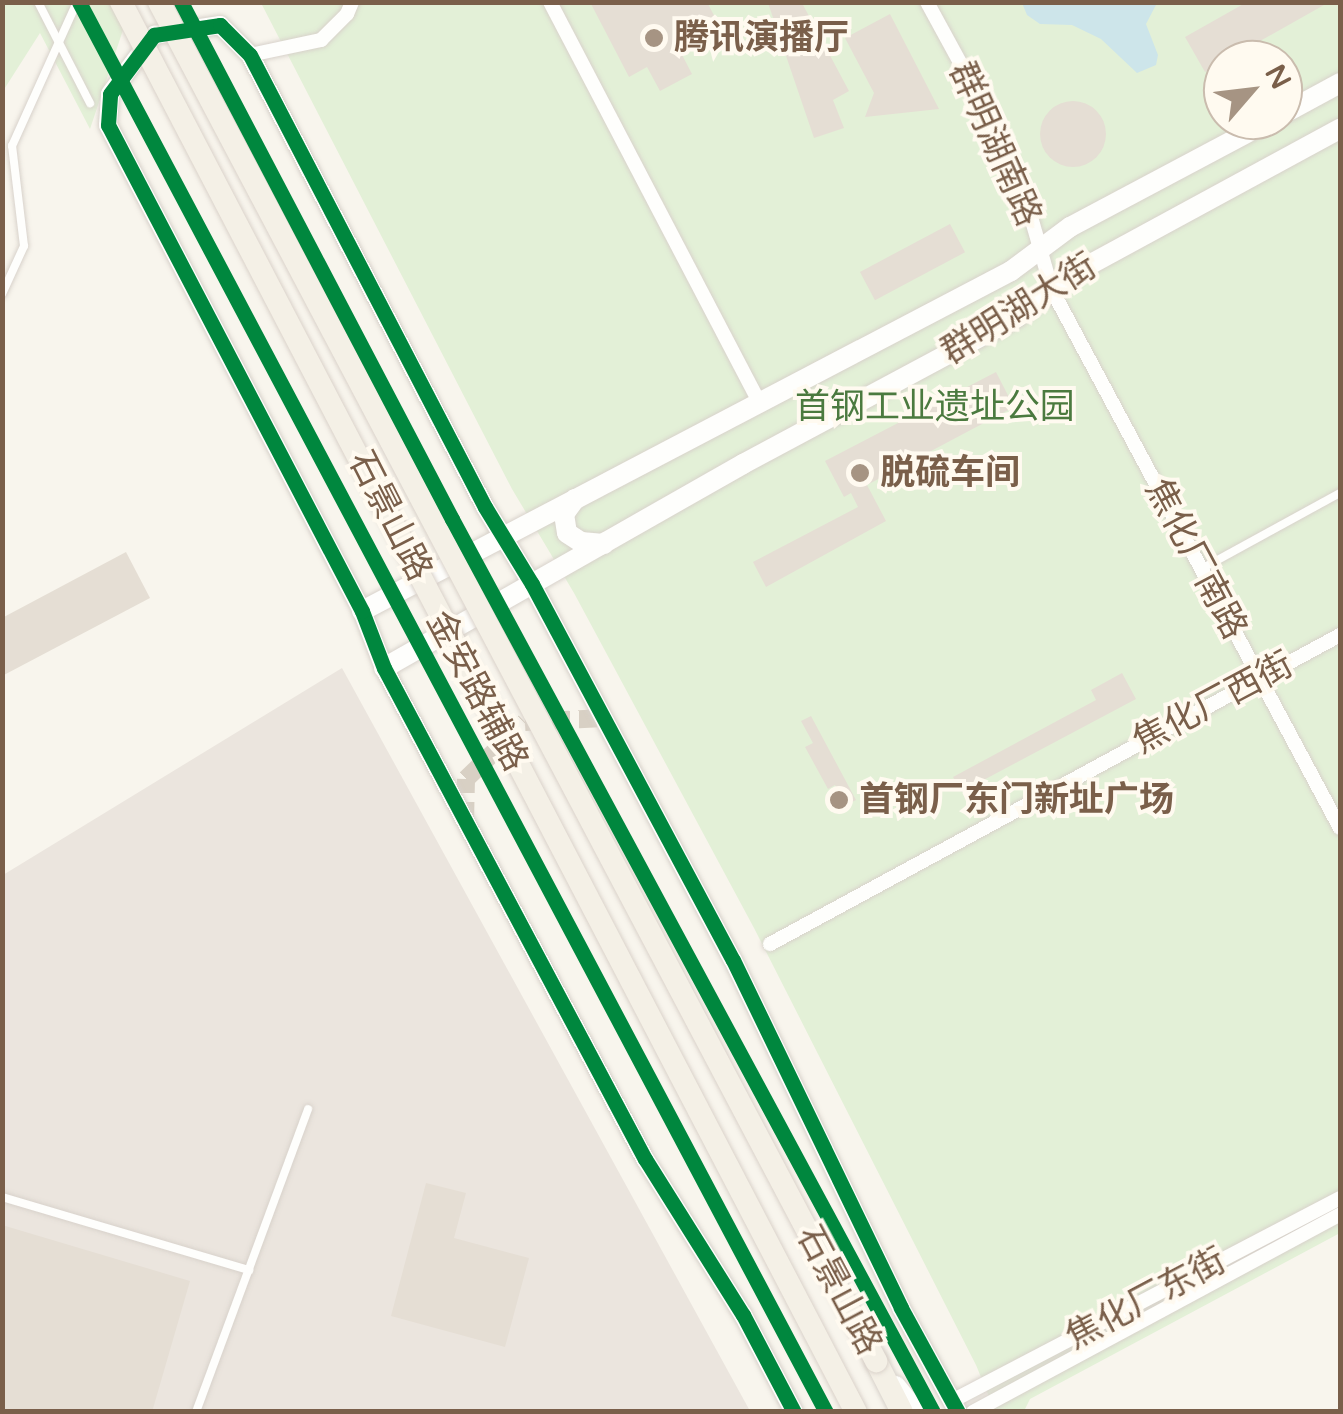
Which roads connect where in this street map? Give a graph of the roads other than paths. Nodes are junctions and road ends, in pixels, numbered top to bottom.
1 (38, 2) edge
2 (77, 2) edge
3 (121, 2) edge
4 (158, 2) edge
5 (352, 2) edge
6 (550, 2) edge
7 (927, 2) edge
8 (250, 55) junction
9 (1340, 83) edge
10 (90, 103) dead end
11 (1303, 103) edge
12 (1340, 129) edge
13 (1233, 140) edge
14 (1042, 248) junction
15 (1052, 290) junction
16 (2, 294) edge
17 (760, 404) junction
18 (1340, 493) edge
19 (576, 497) junction
20 (503, 537) junction
21 (604, 544) junction
22 (1201, 569) junction
23 (532, 584) junction
24 (362, 612) junction
25 (1340, 635) edge
26 (384, 668) junction
27 (1260, 679) junction
28 (1340, 828) edge
29 (770, 944) dead end
30 (308, 1109) dead end
31 (2, 1197) edge
32 (1340, 1198) edge
33 (1340, 1214) edge
34 (248, 1270) junction
35 (876, 1361) junction
36 (955, 1406) edge
37 (196, 1412) edge
38 (794, 1412) edge
39 (856, 1412) edge
40 (902, 1412) edge
41 (918, 1412) edge
42 (973, 1412) edge

1 - 10 lane
2 - 16 lane
3 - 39 main road, 石景山路, bridge
4 - 35 main road, 石景山路, bridge
5 - 8 street
6 - 17 street
7 - 14 street, 群明湖南路
8 - 20 street
8 - 24 street, 石景山路
9 - 11 main road
12 - 15 main road, 群明湖大街
13 - 14 main road, 群明湖大街
14 - 15 street, 群明湖南路
14 - 17 main road, 群明湖大街
15 - 21 main road, 群明湖大街
15 - 22 street, 焦化厂南路
17 - 19 main road, 群明湖大街
18 - 22 lane
19 - 20 main road, 群明湖大街
19 - 21 main road
20 - 23 street
20 - 24 main road, 群明湖大街
21 - 23 main road, 群明湖大街
22 - 27 street, 焦化厂南路
23 - 26 main road, 群明湖大街
23 - 36 street
24 - 26 street, 石景山路
25 - 27 street, 焦化厂西街
26 - 38 street, 石景山路
27 - 28 street, 焦化厂南路
27 - 29 street, 焦化厂西街
30 - 34 lane
31 - 34 lane
32 - 36 street, 焦化厂东街
33 - 42 street, 焦化厂东街
34 - 37 lane
35 - 40 main road, 石景山路
35 - 41 street

